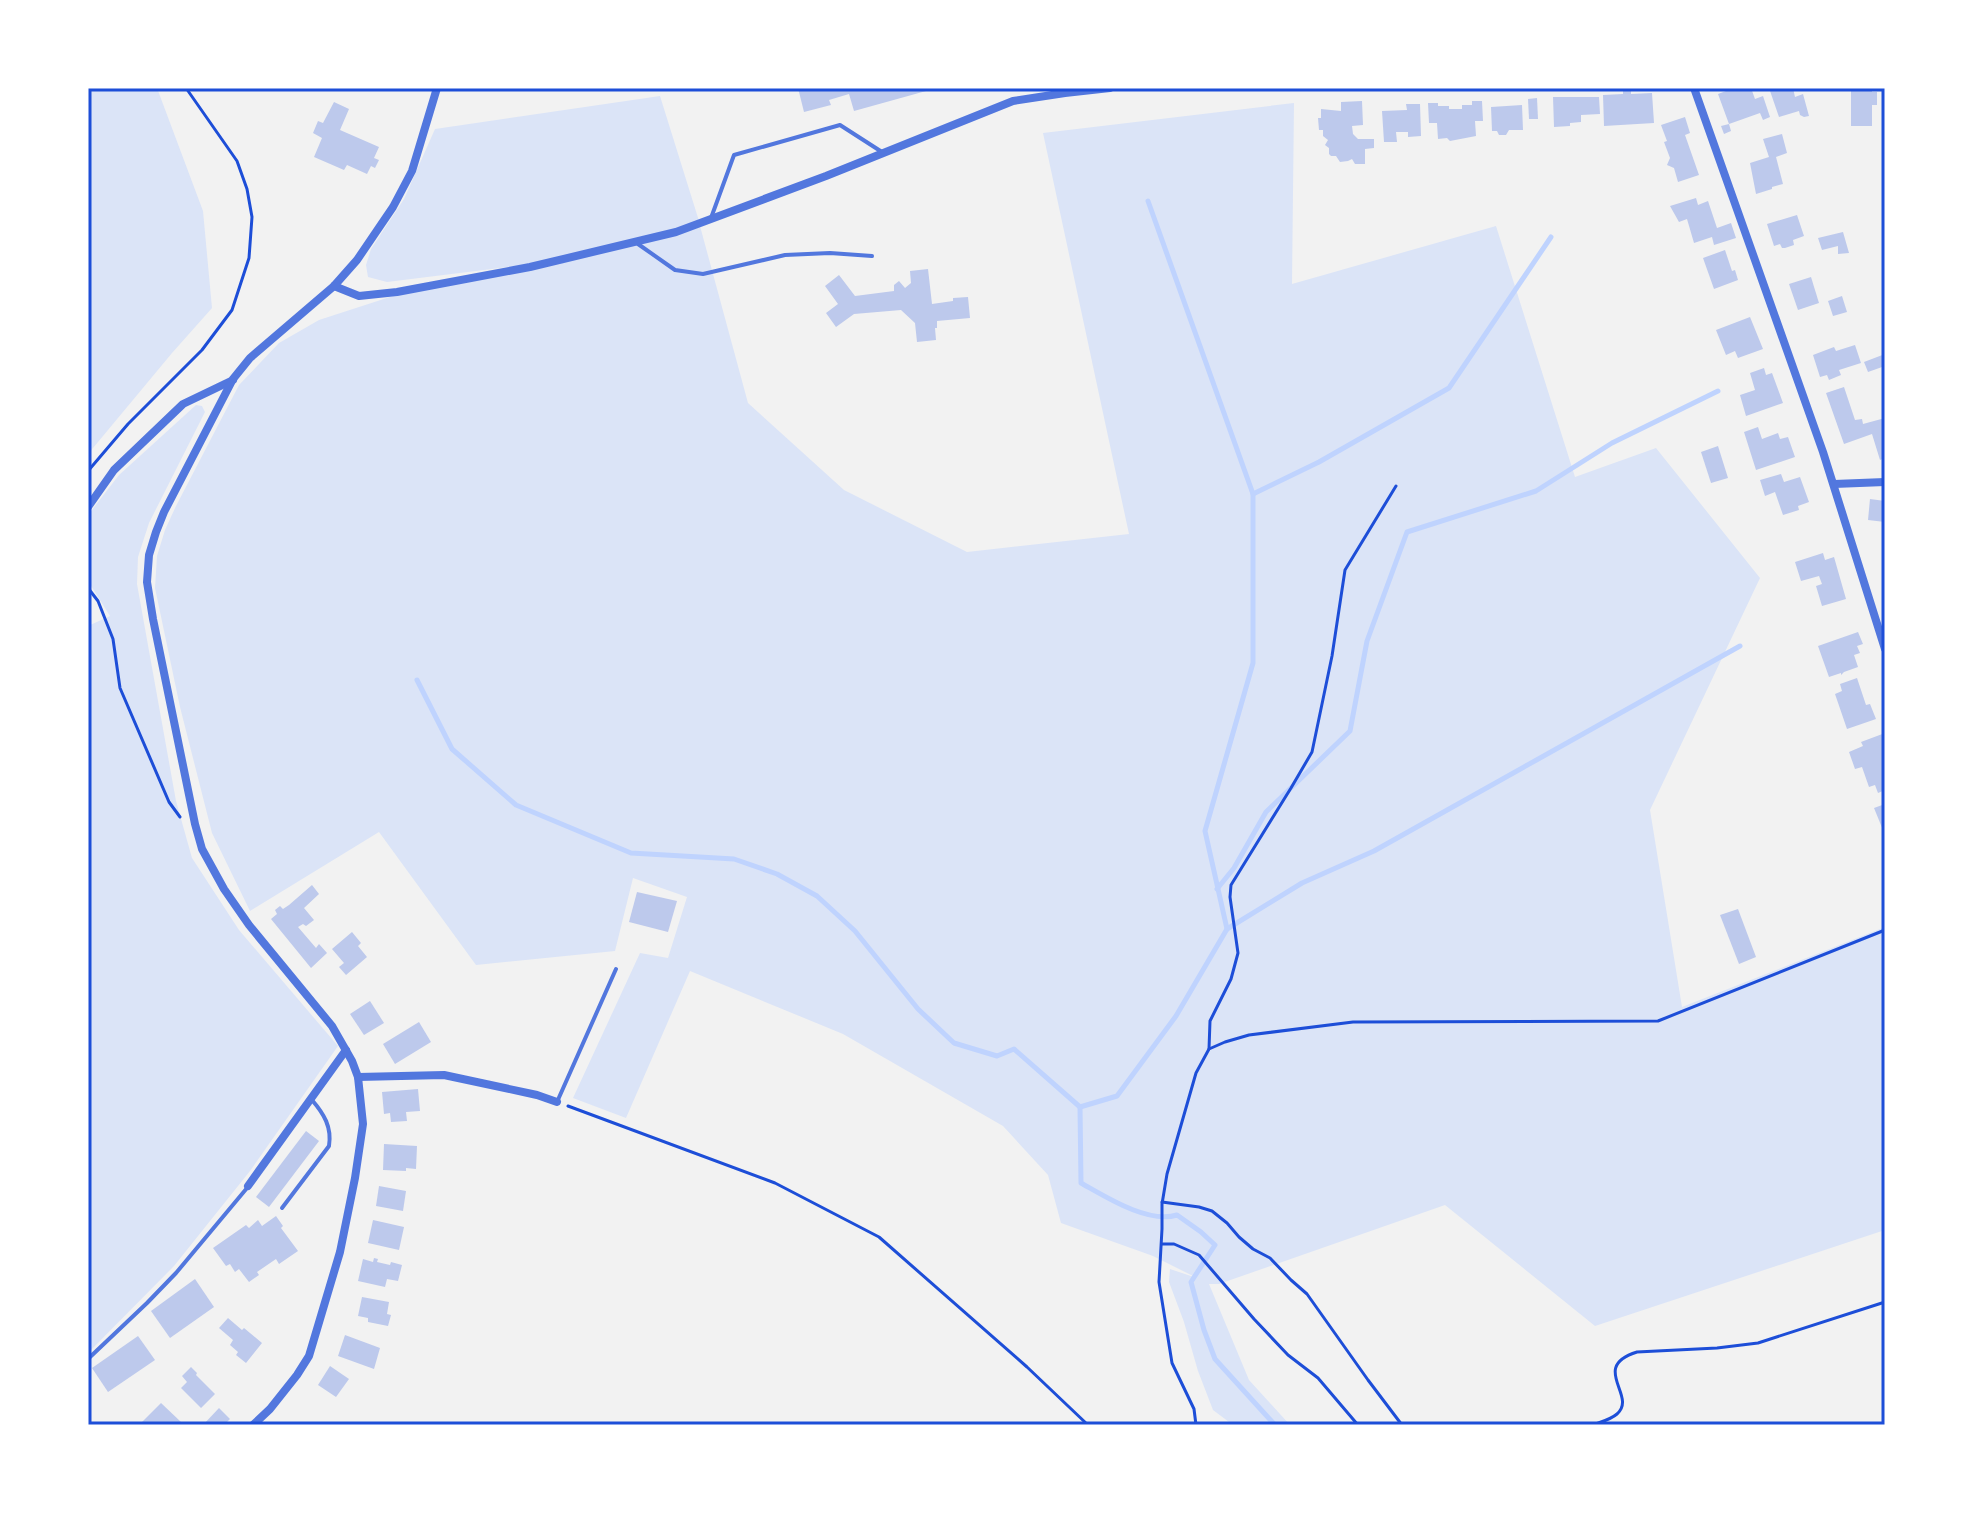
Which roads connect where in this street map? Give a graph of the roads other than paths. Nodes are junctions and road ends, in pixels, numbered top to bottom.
1 (437, 88) edge
2 (1110, 88) edge
3 (1694, 88) edge
4 (884, 153) junction
5 (711, 220) junction
6 (636, 242) junction
7 (872, 256) dead end
8 (334, 286) junction
9 (233, 379) junction
10 (1885, 482) edge
11 (1834, 484) junction
12 (88, 507) edge
13 (1885, 647) edge
14 (616, 969) dead end
15 (346, 1050) junction
16 (358, 1077) junction
17 (311, 1098) junction
18 (557, 1102) joint
19 (248, 1186) joint
20 (282, 1208) dead end
21 (89, 1358) edge
22 (253, 1425) edge

1 - 8 street
2 - 4 street
3 - 11 street
4 - 5 street
4 - 5 lane
5 - 6 street
6 - 7 lane
6 - 8 street
8 - 9 street
9 - 12 street
9 - 15 street
10 - 11 street
11 - 13 street
14 - 18 lane
15 - 16 street
15 - 17 street
16 - 18 street
16 - 22 street
17 - 19 street
17 - 20 lane
19 - 21 lane

